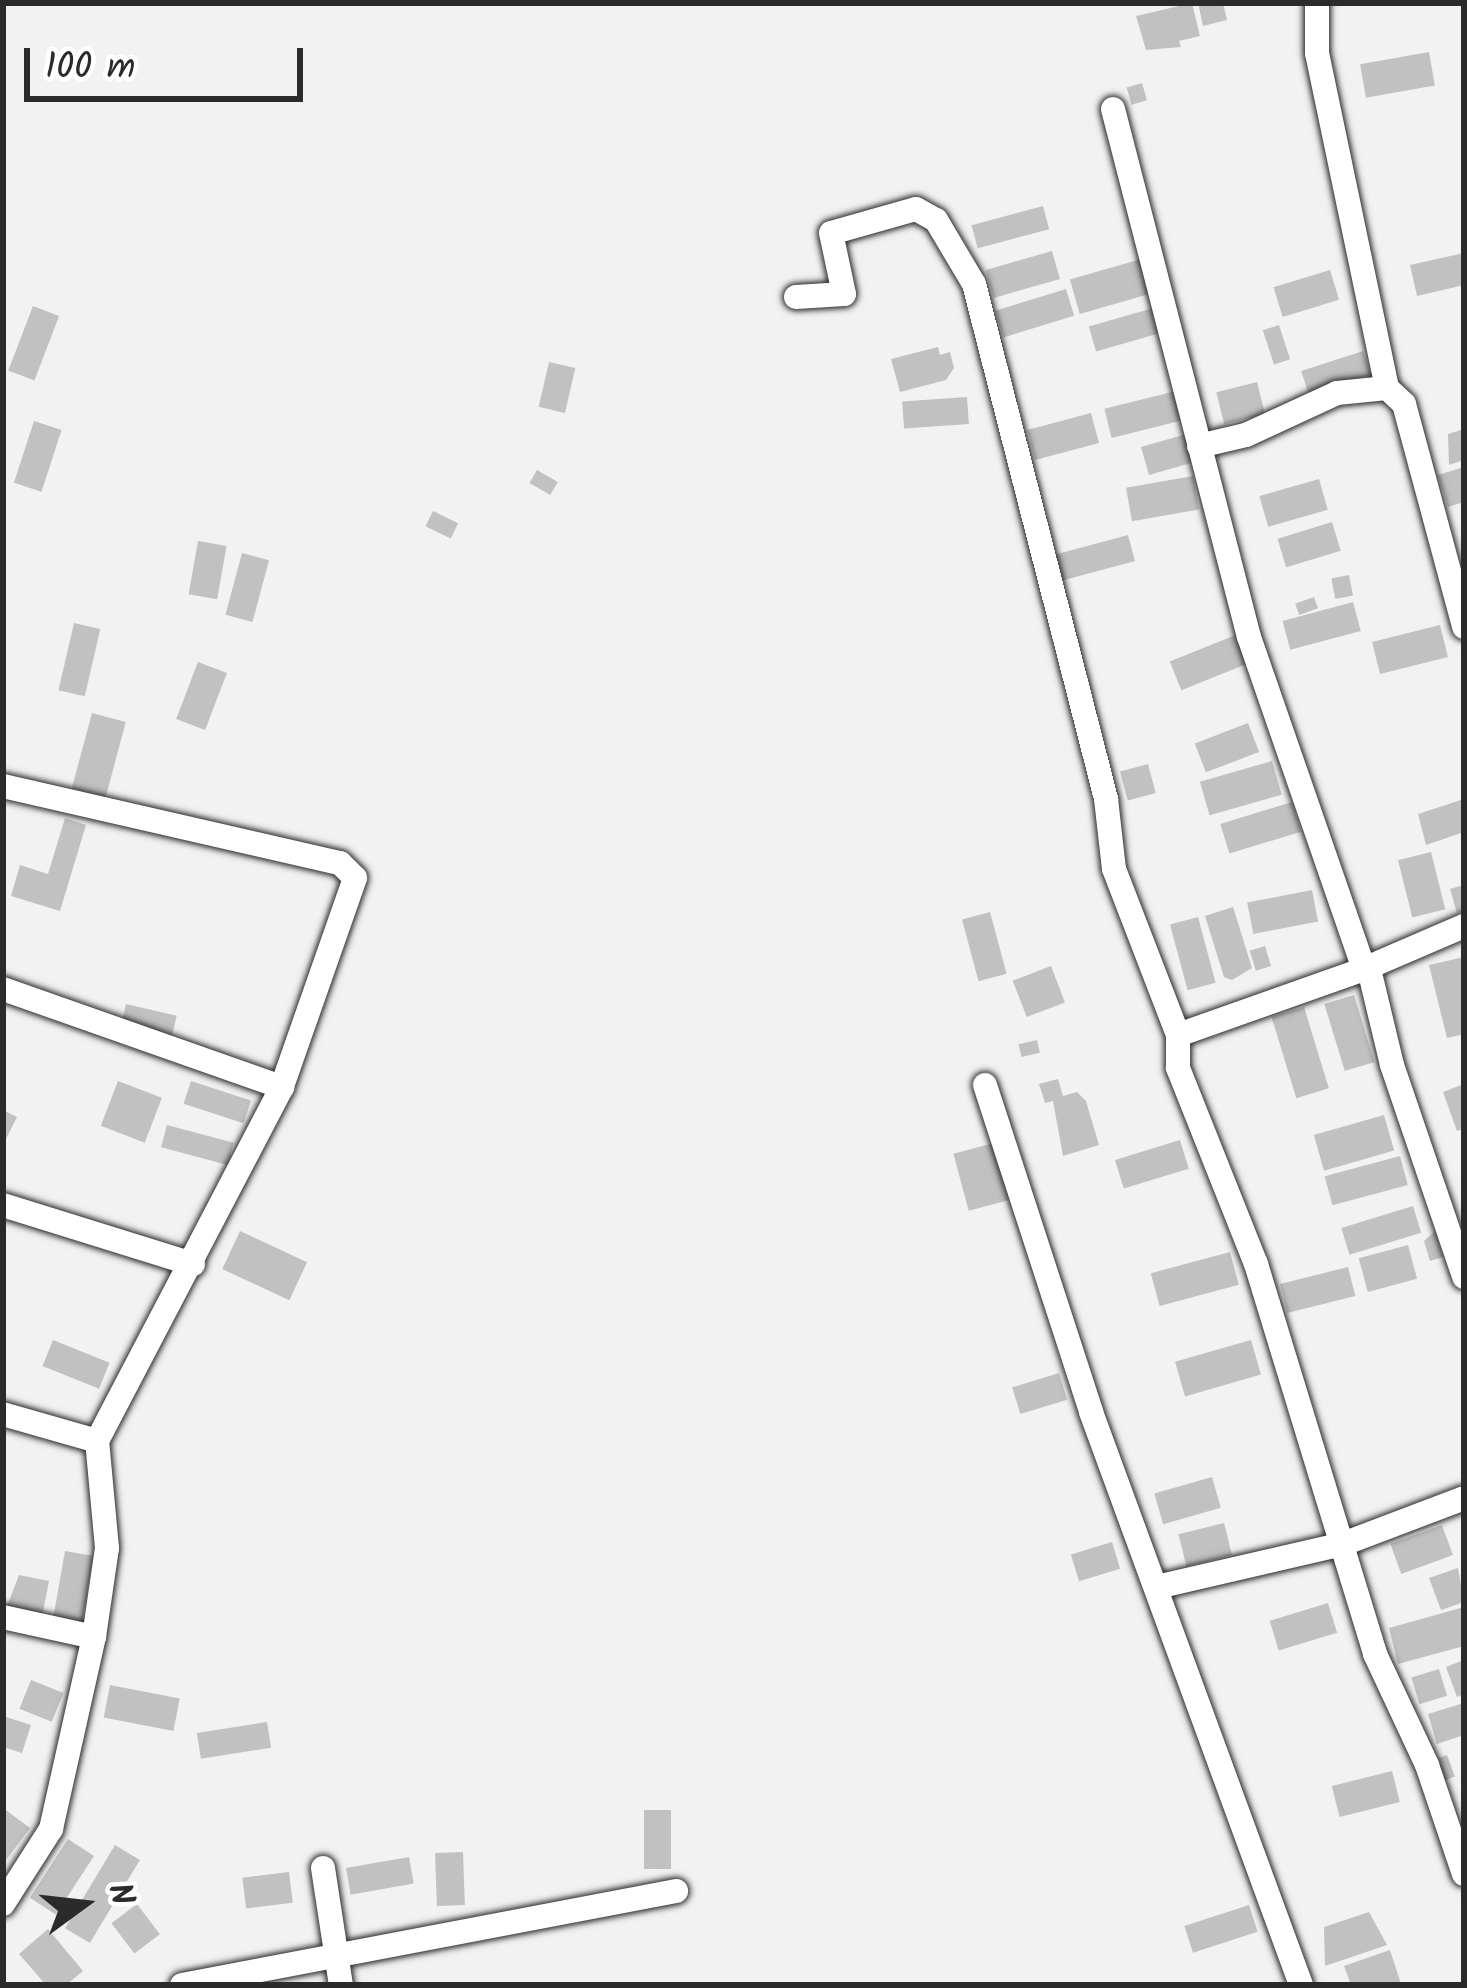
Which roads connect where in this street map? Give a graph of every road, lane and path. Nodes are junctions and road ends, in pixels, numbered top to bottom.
1 (1317, 3) edge
2 (1113, 109) dead end
3 (796, 297) dead end
4 (1387, 388) junction
5 (1198, 446) junction
6 (1464, 627) edge
7 (3, 786) edge
8 (1464, 926) edge
9 (1367, 969) junction
10 (3, 989) edge
11 (1178, 1035) junction
12 (986, 1085) dead end
13 (281, 1087) junction
14 (3, 1205) edge
15 (193, 1264) junction
16 (1464, 1277) edge
17 (3, 1414) edge
18 (97, 1441) junction
19 (1464, 1498) edge
20 (1343, 1544) junction
21 (1161, 1586) junction
22 (3, 1616) edge
23 (94, 1637) junction
24 (323, 1868) dead end
25 (1464, 1874) edge
26 (676, 1891) dead end
27 (3, 1904) edge
28 (335, 1951) junction
29 (182, 1985) edge
30 (341, 1985) edge
31 (1301, 1985) edge

1 - 4 street
2 - 5 street
3 - 11 street
4 - 5 street
4 - 6 street
5 - 9 street
7 - 13 street
8 - 9 street
9 - 11 street
9 - 16 street
10 - 13 street
11 - 20 street
12 - 21 street
13 - 15 street
14 - 15 street
15 - 18 street
17 - 18 street
18 - 23 street
19 - 20 street
20 - 21 street
20 - 25 street
21 - 31 street
22 - 23 street
23 - 27 street
24 - 28 street
26 - 28 street
28 - 29 street
28 - 30 street

